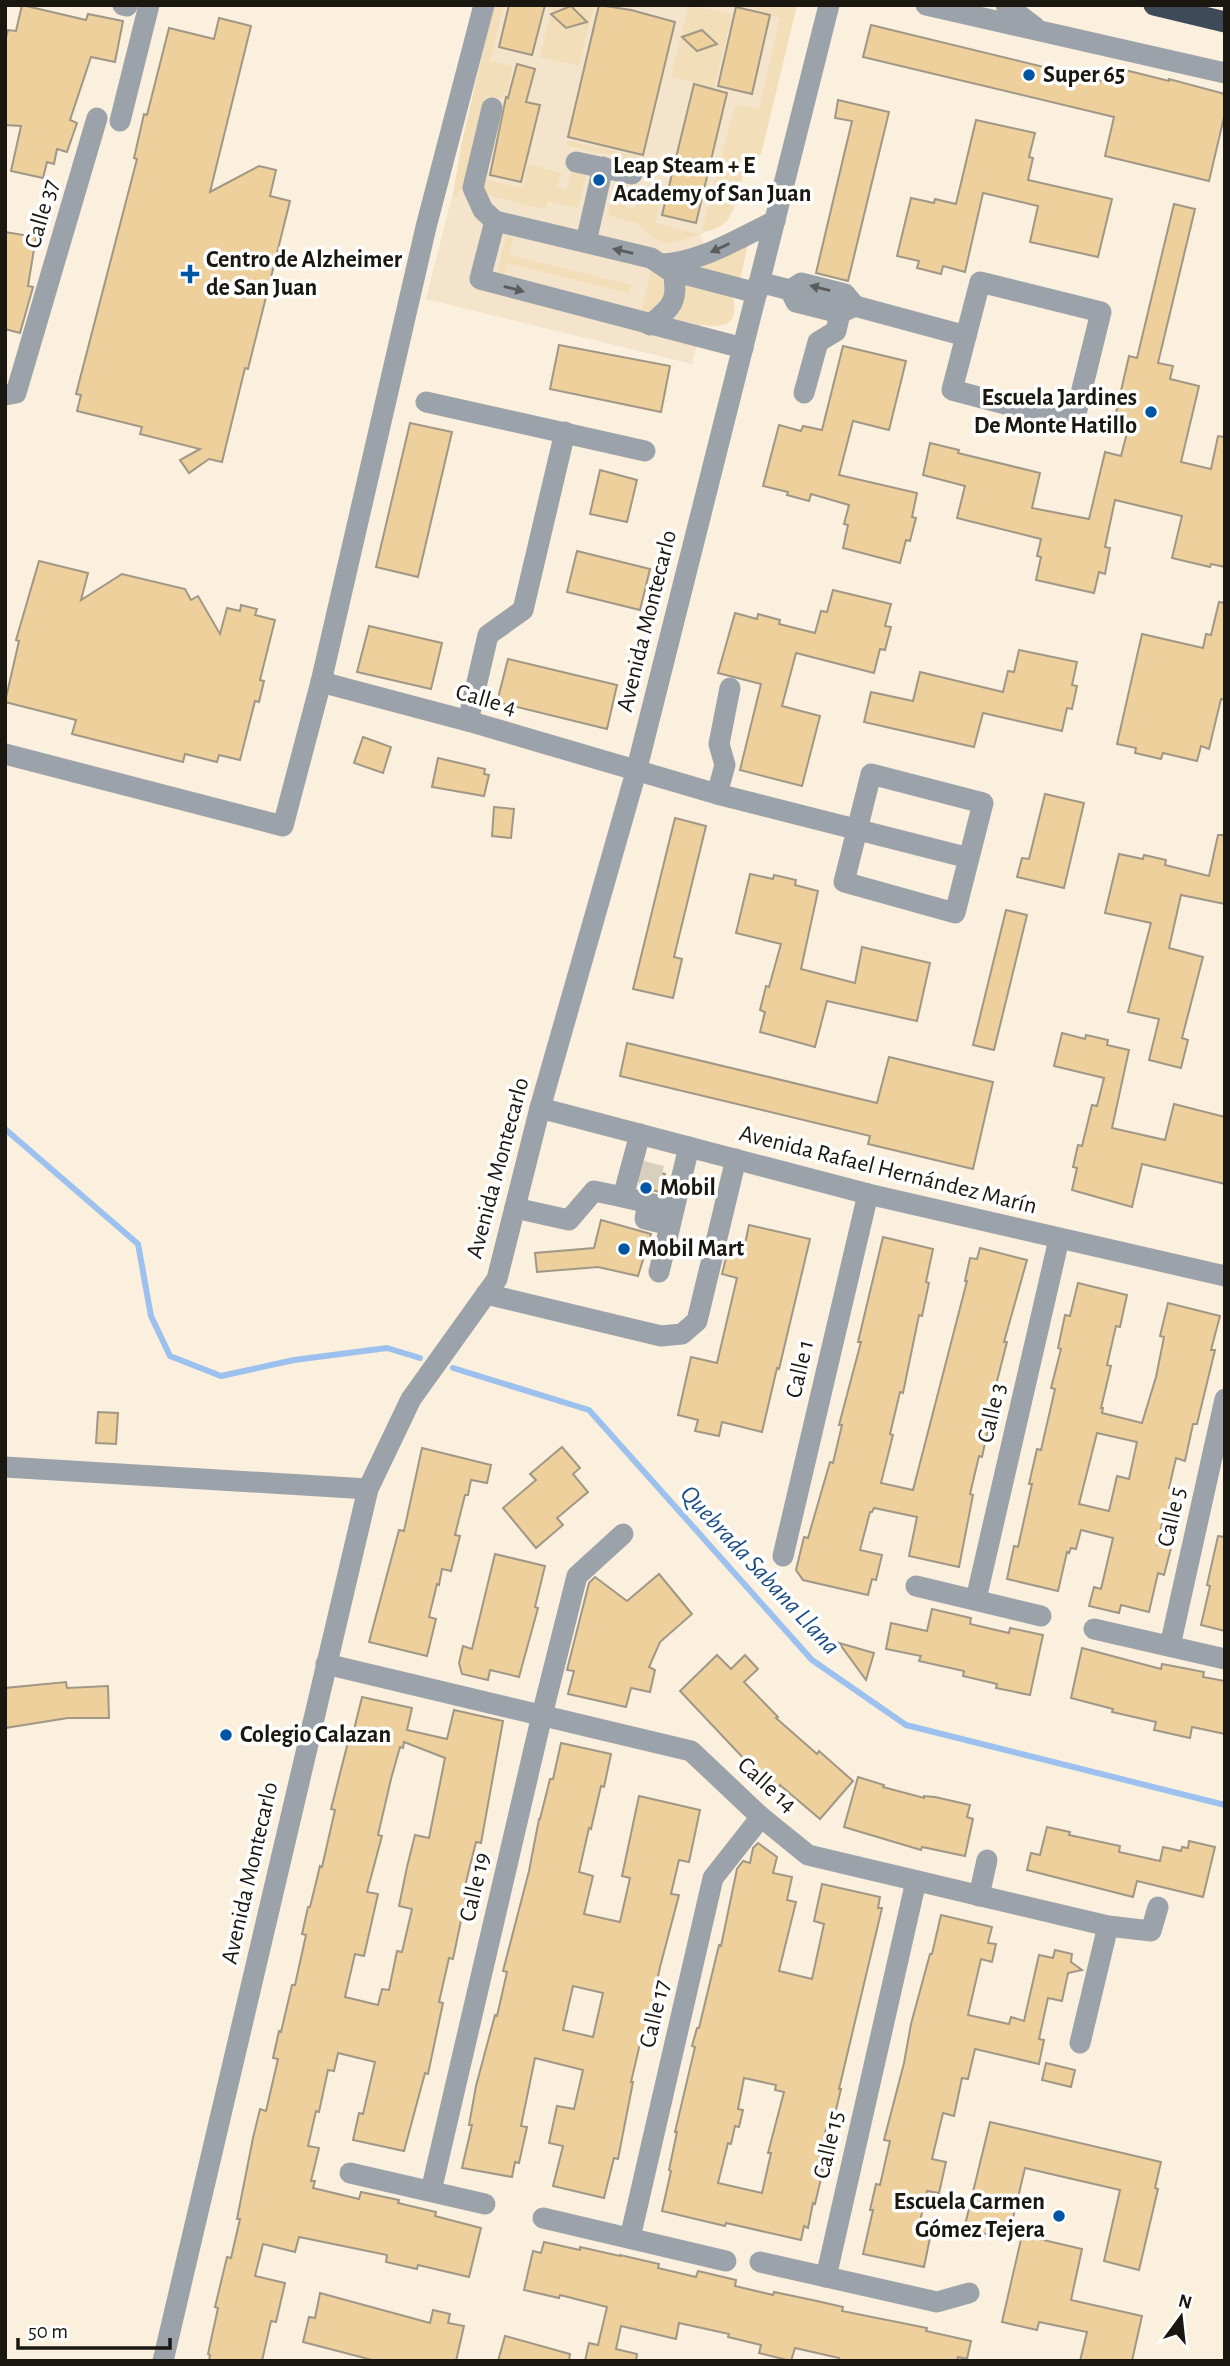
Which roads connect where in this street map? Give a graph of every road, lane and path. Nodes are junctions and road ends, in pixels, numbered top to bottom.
1 (149, 5) edge
2 (484, 5) edge
3 (829, 5) edge
4 (926, 5) edge
5 (1006, 5) edge
6 (1154, 5) edge
7 (1225, 22) edge
8 (1043, 32) junction
9 (1225, 73) edge
10 (492, 108) dead end
11 (97, 118) dead end
12 (120, 121) dead end
13 (576, 162) dead end
14 (603, 167) junction
15 (632, 174) dead end
16 (495, 221) junction
17 (775, 221) junction
18 (586, 242) junction
19 (667, 268) junction
20 (758, 288) junction
21 (848, 309) junction
22 (650, 325) junction
23 (966, 336) junction
24 (743, 348) junction
25 (804, 393) dead end
26 (5, 395) edge
27 (426, 402) dead end
28 (565, 432) junction
29 (645, 451) dead end
30 (321, 682) junction
31 (730, 688) dead end
32 (467, 721) junction
33 (5, 754) edge
34 (636, 772) junction
35 (717, 794) junction
36 (857, 828) junction
37 (970, 858) junction
38 (540, 1108) junction
39 (640, 1134) junction
40 (689, 1147) junction
41 (736, 1159) junction
42 (868, 1194) junction
43 (623, 1197) junction
44 (515, 1208) junction
45 (672, 1217) junction
46 (1059, 1239) junction
47 (659, 1272) dead end
48 (1225, 1276) edge
49 (486, 1294) junction
50 (1225, 1399) edge
51 (5, 1467) edge
52 (368, 1489) junction
53 (623, 1534) dead end
54 (783, 1556) dead end
55 (916, 1586) dead end
56 (976, 1600) junction
57 (1041, 1616) dead end
58 (1094, 1629) dead end
59 (1170, 1646) junction
60 (1225, 1659) edge
61 (326, 1664) junction
62 (542, 1715) junction
63 (761, 1817) junction
64 (987, 1860) dead end
65 (916, 1881) junction
66 (979, 1896) junction
67 (1158, 1907) dead end
68 (1108, 1926) junction
69 (1080, 2043) dead end
70 (350, 2173) dead end
71 (431, 2191) junction
72 (485, 2204) dead end
73 (544, 2218) dead end
74 (630, 2238) junction
75 (726, 2261) dead end
76 (760, 2262) dead end
77 (826, 2277) junction
78 (969, 2293) dead end
79 (163, 2361) edge

1 - 12 street
2 - 30 street
3 - 17 street, Avenida Montecarlo
4 - 8 street
5 - 8 street
6 - 7 highway
8 - 9 street
10 - 16 street
11 - 26 street, Calle 37
13 - 14 street
14 - 15 street
14 - 18 street
16 - 18 street
16 -> 22 street
17 -> 19 street
17 - 20 street, Avenida Montecarlo
19 -> 18 street
19 - 20 street
19 - 22 street
20 - 21 street
20 - 24 street, Avenida Montecarlo
21 - 23 street
21 - 25 street
22 - 24 street
23 - 23 street
24 - 34 street, Avenida Montecarlo
27 - 28 street
28 - 29 street
28 - 32 street
30 - 32 street, Calle 4
30 - 33 street
31 - 35 street
32 - 34 street, Calle 4
34 - 35 street, Calle 4
34 - 38 street, Avenida Montecarlo
35 - 36 street, Calle 4
36 - 37 street, Calle 4
36 - 37 street
36 - 37 street
38 - 39 street, Avenida Rafael Hernández Marín
38 - 44 street, Avenida Montecarlo
39 - 40 street, Avenida Rafael Hernández Marín
39 - 43 street
40 - 41 street, Avenida Rafael Hernández Marín
40 - 45 street
41 - 42 street, Avenida Rafael Hernández Marín
41 - 49 street
42 - 46 street, Avenida Rafael Hernández Marín
42 - 54 street, Calle 1
43 - 44 street
43 - 45 street
44 - 49 street, Avenida Montecarlo
45 - 47 street
46 - 48 street, Avenida Rafael Hernández Marín
46 - 56 street, Calle 3
49 - 52 street, Avenida Montecarlo
50 - 59 street, Calle 5
51 - 52 street
52 - 61 street, Avenida Montecarlo
53 - 62 street, Calle 19
55 - 56 street
56 - 57 street
58 - 59 street
59 - 60 street
61 - 62 street, Calle 14
61 - 79 street, Avenida Montecarlo
62 - 63 street, Calle 14
62 - 71 street, Calle 19
63 - 65 street, Calle 14
63 - 74 street, Calle 17
64 - 66 street
65 - 66 street, Calle 14
65 - 77 street, Calle 15
66 - 68 street, Calle 14
67 - 68 street, Calle 14
68 - 69 street
70 - 71 street
71 - 72 street
73 - 74 street
74 - 75 street
76 - 77 street
77 - 78 street

